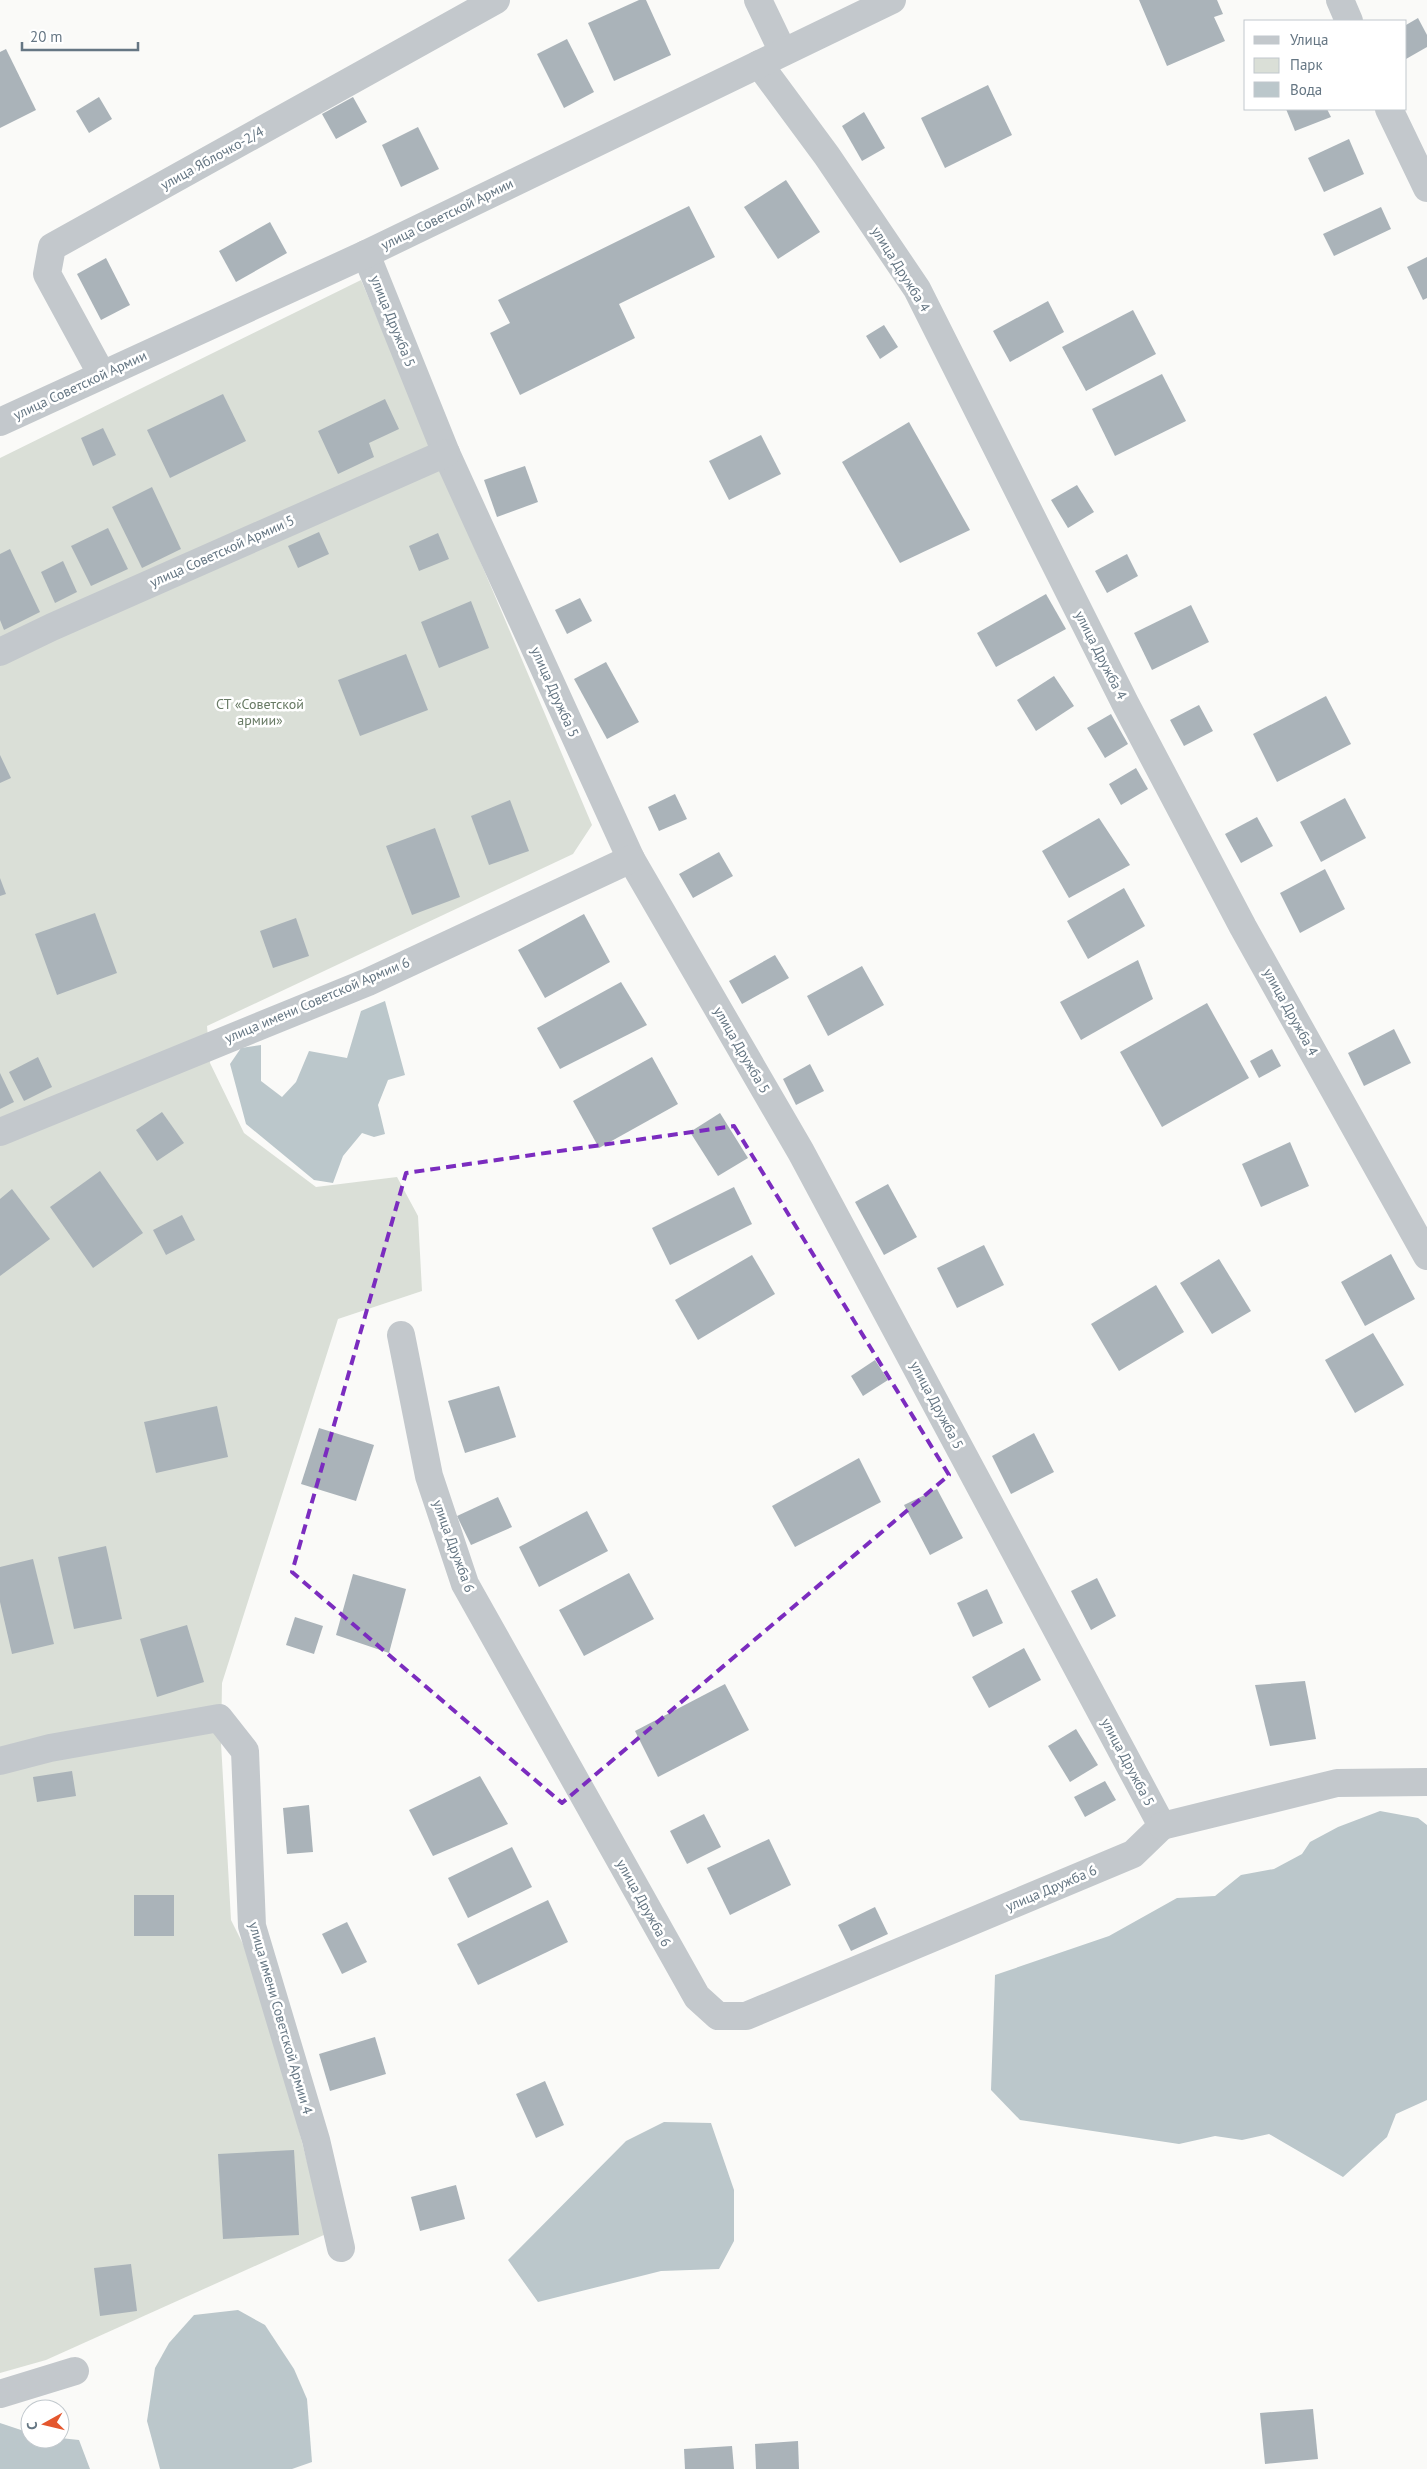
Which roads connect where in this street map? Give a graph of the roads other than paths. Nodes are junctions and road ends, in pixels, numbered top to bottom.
1 (496, 0) edge
2 (758, 0) edge
3 (892, 0) edge
4 (1340, 0) edge
5 (1349, 20) edge
6 (771, 58) junction
7 (1389, 110) edge
8 (1427, 188) edge
9 (366, 254) junction
10 (102, 375) junction
11 (0, 422) edge
12 (446, 452) junction
13 (0, 652) edge
14 (631, 860) junction
15 (0, 1132) edge
16 (1427, 1256) edge
17 (401, 1335) dead end
18 (0, 1760) edge
19 (1427, 1782) edge
20 (1162, 1826) junction
21 (341, 2248) dead end
22 (75, 2371) dead end
23 (0, 2394) edge

1 - 10 street, улица Яблочко-2/4
2 - 6 street, улица Дружба 4
3 - 6 street, улица Советской Армии
4 - 5 street
6 - 9 street, улица Советской Армии
6 - 16 street, улица Дружба 4
7 - 8 street
9 - 10 street, улица Советской Армии
9 - 12 street, улица Дружба 5
10 - 11 street, улица Советской Армии
12 - 13 street, улица Советской Армии 5
12 - 14 street, улица Дружба 5
14 - 15 street, улица имени Советской Армии 6
14 - 20 street, улица Дружба 5
17 - 20 street, улица Дружба 6
18 - 21 street, улица имени Советской Армии 4
19 - 20 street
22 - 23 street

